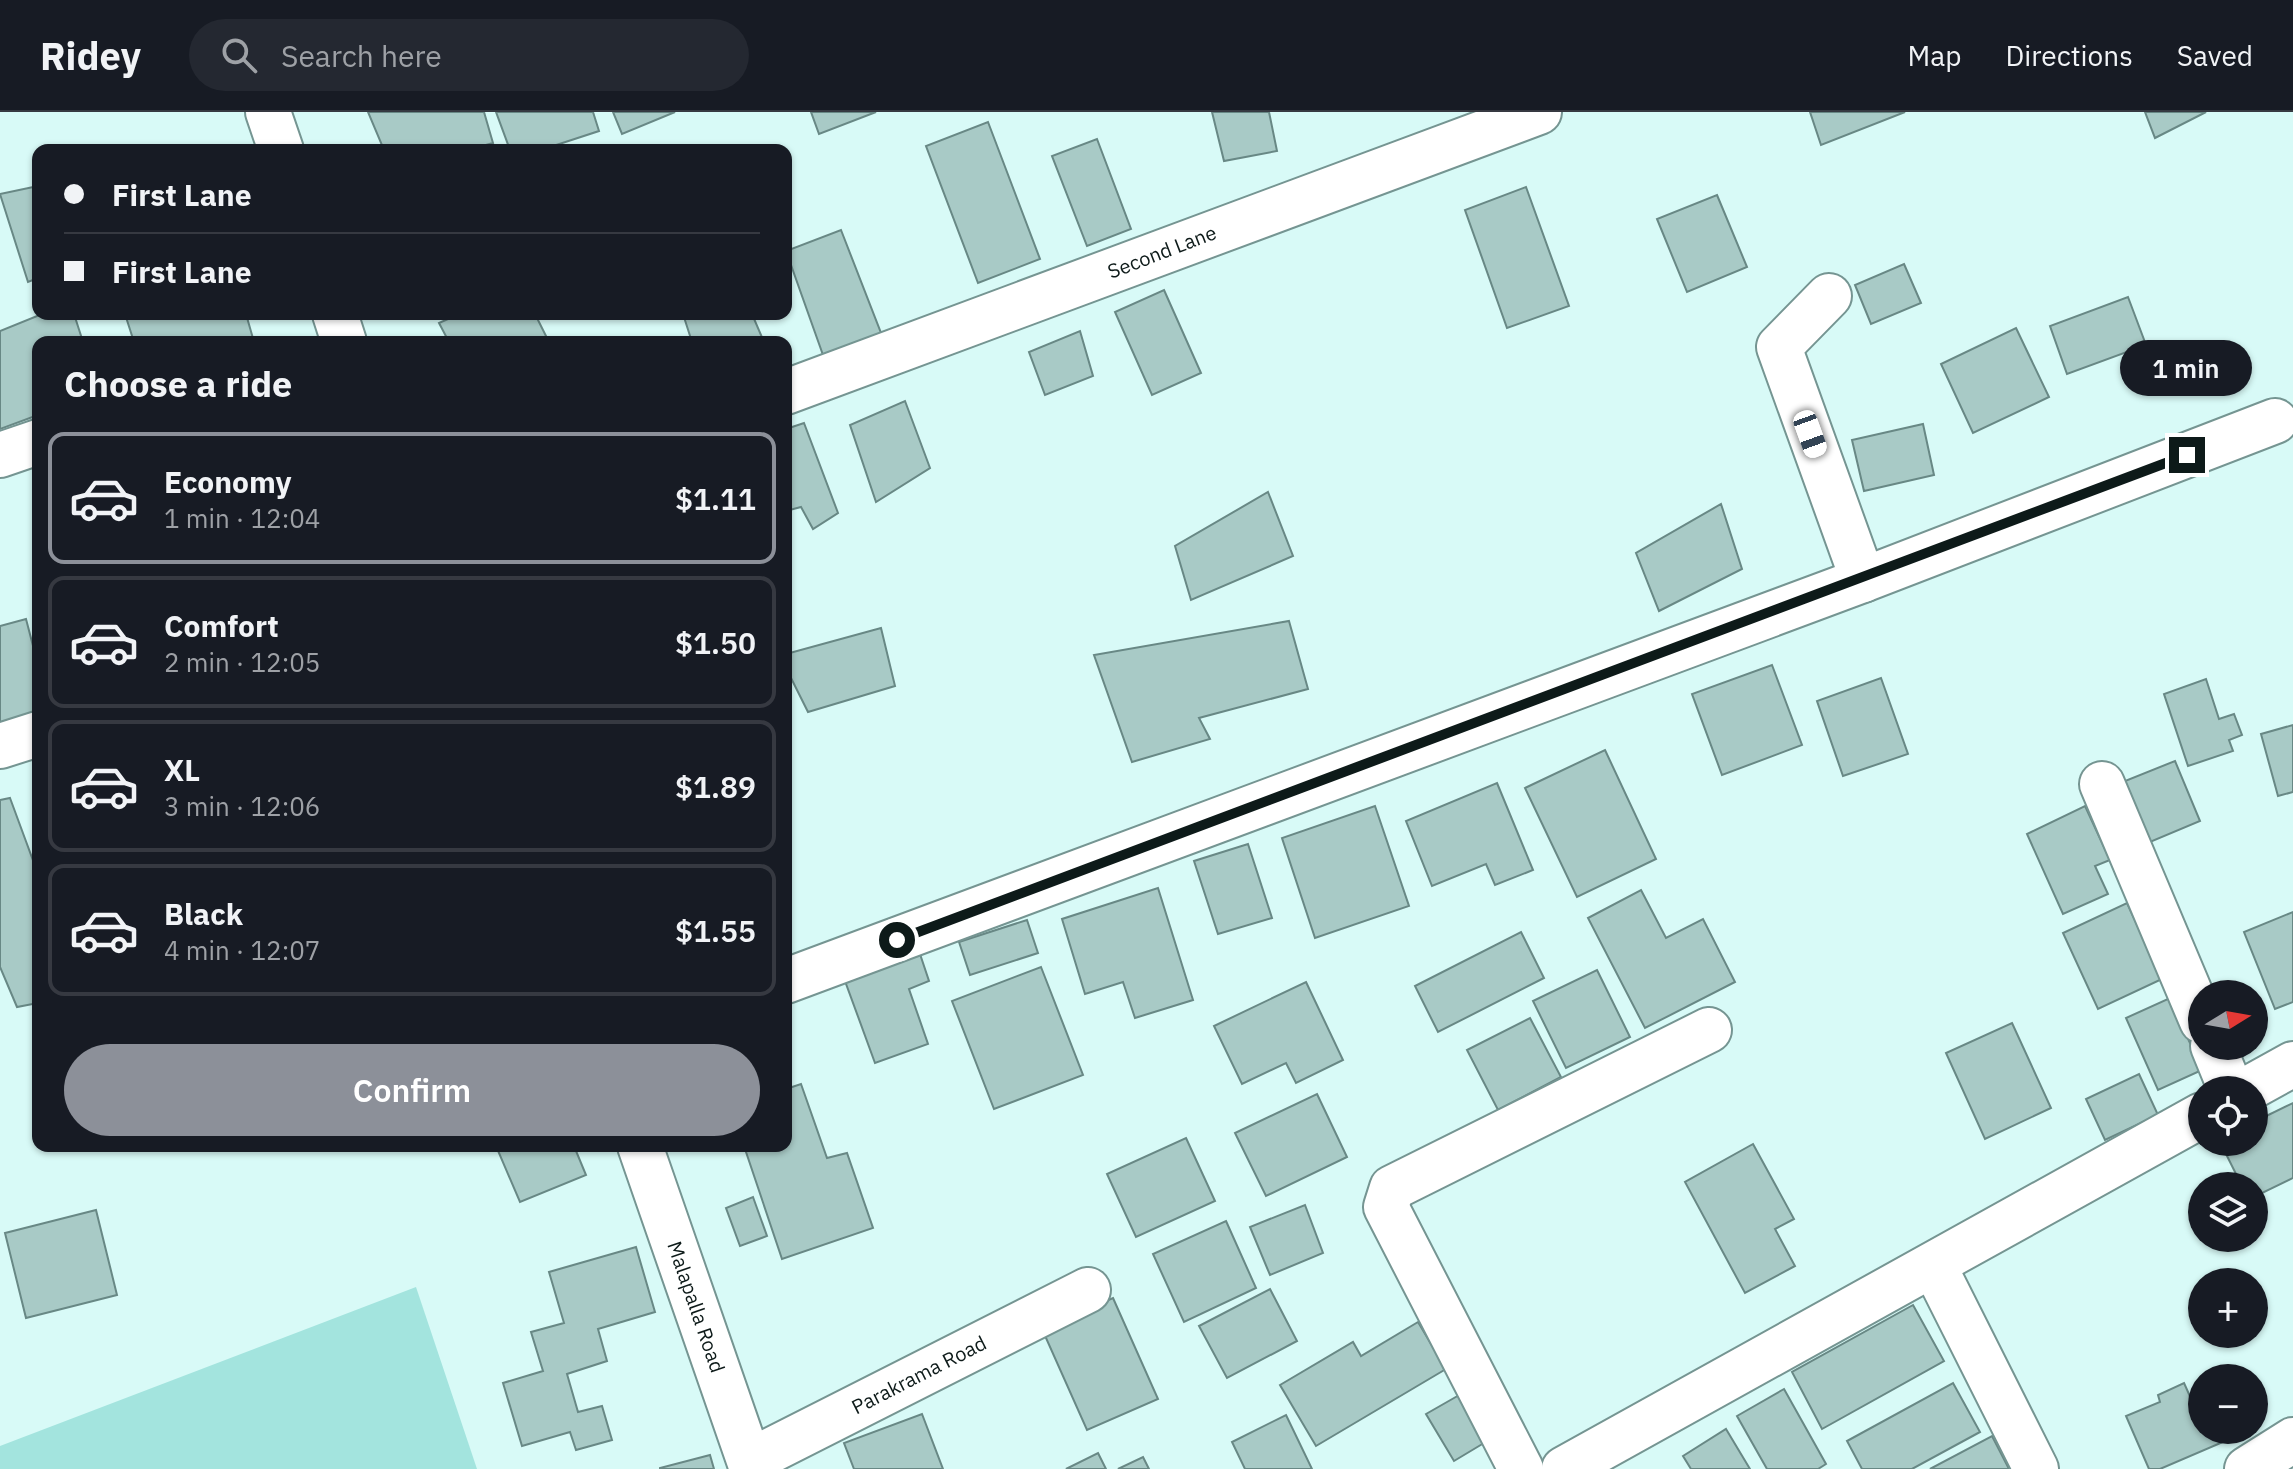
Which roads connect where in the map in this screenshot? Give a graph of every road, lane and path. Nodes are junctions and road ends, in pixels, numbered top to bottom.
1 (268, 112) edge
2 (1539, 112) edge
3 (279, 144) edge
4 (1829, 296) dead end
5 (792, 390) edge
6 (2275, 421) dead end
7 (32, 444) edge
8 (0, 455) edge
9 (1863, 580) junction
10 (32, 736) edge
11 (0, 746) edge
12 (2102, 784) dead end
13 (792, 979) edge
14 (2188, 988) edge
15 (1709, 1030) dead end
16 (2293, 1064) edge
17 (2268, 1078) edge
18 (2188, 1123) edge
19 (642, 1152) edge
20 (1934, 1266) junction
21 (1088, 1290) dead end
22 (2293, 1440) edge
23 (751, 1465) edge
24 (1521, 1469) edge
25 (1564, 1469) edge
26 (2036, 1469) edge
27 (2247, 1469) edge

1 - 3 street
2 - 5 street, Second Lane
4 - 9 street
6 - 9 street
7 - 8 street
9 - 13 street
10 - 11 street
12 - 14 street
15 - 24 street
16 - 17 street
18 - 20 street
19 - 23 street, Malapalla Road
20 - 25 street
20 - 26 street
21 - 23 street, Parakrama Road
22 - 27 street

